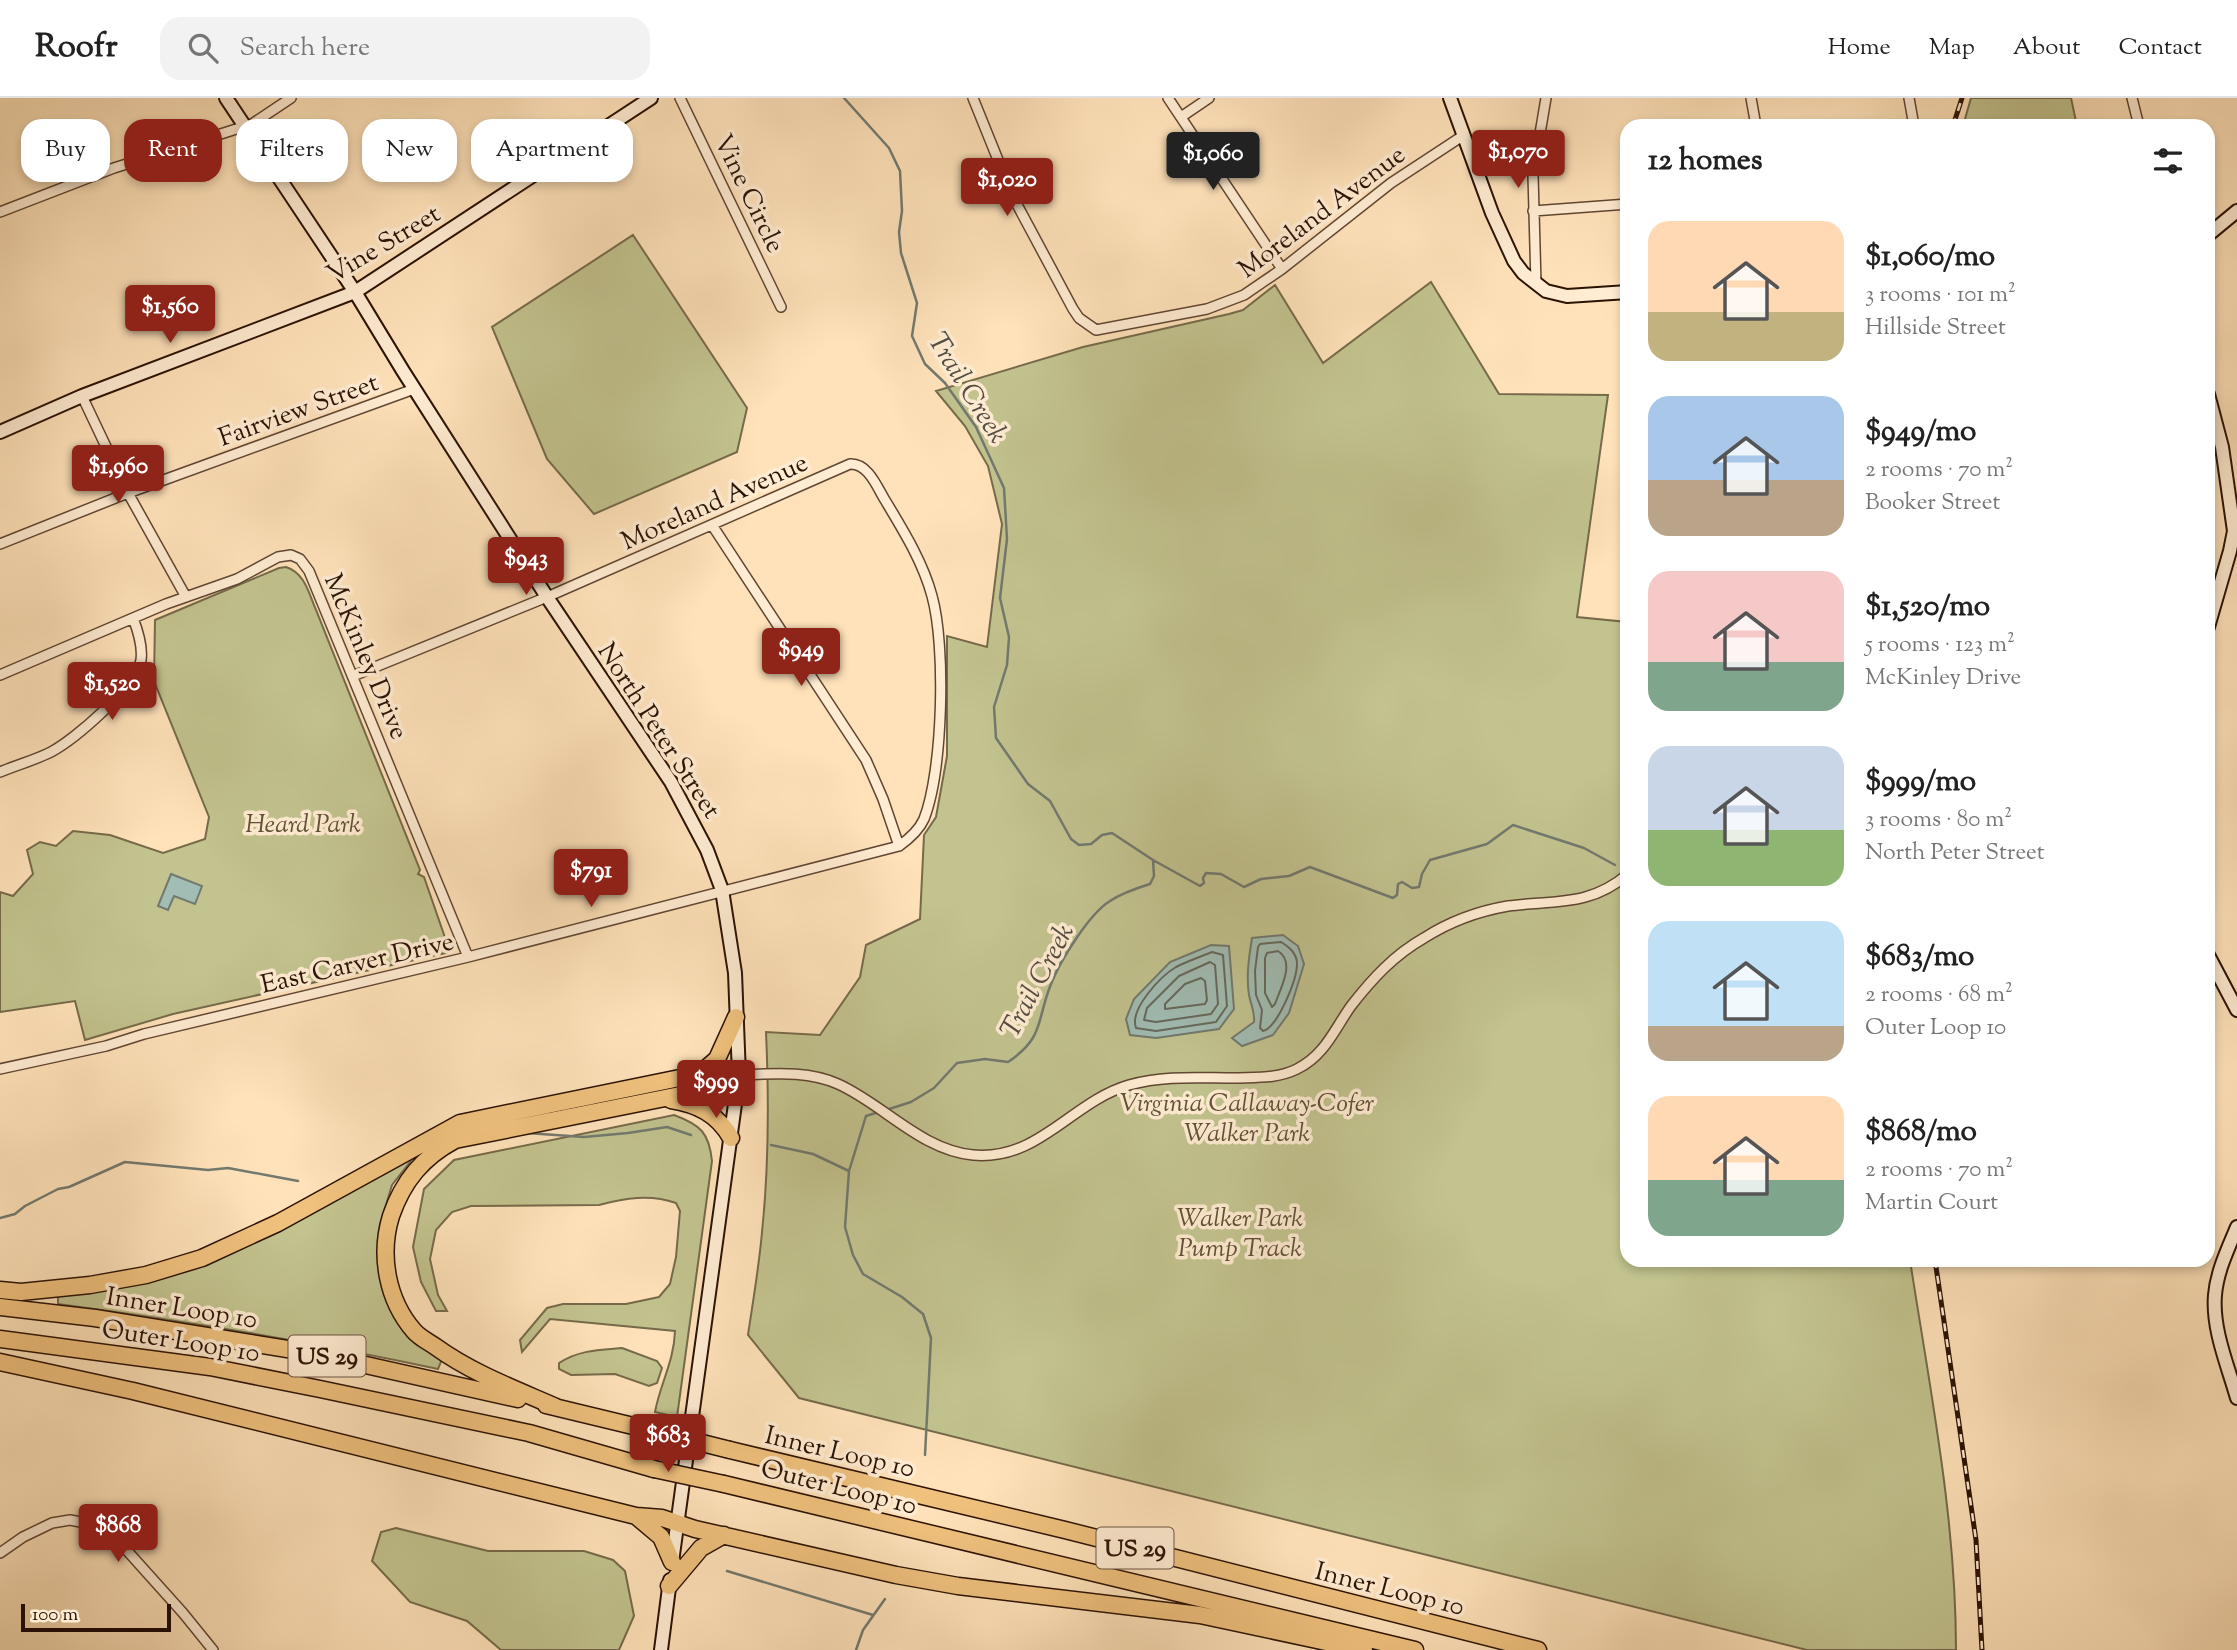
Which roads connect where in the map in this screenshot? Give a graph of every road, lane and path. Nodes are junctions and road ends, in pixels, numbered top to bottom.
1 (226, 98) edge
2 (291, 98) edge
3 (651, 98) edge
4 (680, 98) edge
5 (973, 98) edge
6 (1168, 98) edge
7 (1209, 98) edge
8 (1450, 98) edge
9 (1546, 98) edge
10 (1751, 98) edge
11 (1909, 98) edge
12 (2132, 98) edge
13 (1181, 117) junction
14 (240, 119) edge
15 (260, 119) edge
16 (1755, 119) edge
17 (1913, 119) edge
18 (2137, 119) edge
19 (236, 129) edge
20 (1464, 135) junction
21 (281, 182) edge
22 (1620, 205) edge
23 (1533, 211) junction
24 (2237, 211) edge
25 (0, 212) edge
26 (2215, 229) edge
27 (1282, 269) junction
28 (1536, 285) junction
29 (355, 292) junction
30 (1620, 293) edge
31 (782, 307) dead end
32 (414, 389) junction
33 (82, 396) junction
34 (2215, 431) edge
35 (0, 432) edge
36 (128, 493) junction
37 (712, 525) junction
38 (0, 544) edge
39 (2234, 551) edge
40 (186, 597) junction
41 (547, 597) junction
42 (2215, 607) edge
43 (133, 618) junction
44 (0, 675) edge
45 (354, 676) junction
46 (0, 772) edge
47 (899, 846) junction
48 (1620, 879) edge
49 (722, 890) junction
50 (468, 957) junction
51 (2215, 968) edge
52 (2237, 1010) edge
53 (736, 1017) junction
54 (0, 1069) edge
55 (701, 1073) junction
56 (739, 1075) junction
57 (662, 1098) junction
58 (731, 1138) junction
59 (2237, 1227) edge
60 (0, 1290) edge
61 (0, 1307) edge
62 (0, 1339) edge
63 (0, 1362) edge
64 (2237, 1398) edge
65 (556, 1407) junction
66 (636, 1516) junction
67 (678, 1523) junction
68 (724, 1535) junction
69 (0, 1553) edge
70 (672, 1562) junction
71 (669, 1586) junction
72 (213, 1650) edge
73 (661, 1650) edge
74 (1364, 1650) edge
75 (1415, 1650) edge
76 (1538, 1650) edge

1 - 14 street, North Peter Street
2 - 15 street
3 - 29 street, Vine Street
4 - 31 street, Vine Circle
5 - 27 street, Moreland Avenue
6 - 13 street
7 - 13 street
8 - 20 street
9 - 23 street
10 - 16 street
11 - 17 street
12 - 18 street
13 - 27 street
19 - 25 street
20 - 27 street, Moreland Avenue
20 - 28 street
21 - 29 street, North Peter Street
22 - 23 street
23 - 28 street
24 - 26 street
28 - 30 street
29 - 32 street, North Peter Street
29 - 33 street, Vine Street
32 - 36 street, Fairview Street
32 - 41 street, North Peter Street
33 - 35 street, Vine Street
33 - 36 street
34 - 39 street
36 - 38 street, Fairview Street
36 - 40 street
37 - 41 street, Moreland Avenue
37 - 47 street
37 - 47 street, Moreland Avenue
39 - 42 street
40 - 43 street, McKinley Drive
40 - 45 street, McKinley Drive
41 - 45 street, Moreland Avenue
41 - 49 street, North Peter Street
43 - 44 street, McKinley Drive
43 - 46 street
45 - 50 street, McKinley Drive
47 - 49 street, East Carver Drive
48 - 56 street
49 - 50 street, East Carver Drive
49 - 53 street, North Peter Street
50 - 54 street, East Carver Drive
51 - 52 street
53 - 55 highway
53 - 56 street, North Peter Street
55 - 56 highway
55 - 60 highway
56 - 57 highway
56 - 58 street, North Peter Street
57 - 58 highway
57 - 65 highway
58 - 67 street, North Peter Street
59 - 64 street
61 - 65 highway, Inner Loop 10 / US 29
62 - 75 highway, Outer Loop 10 / US 29, bridge
63 - 66 highway
65 - 76 highway, Inner Loop 10 / US 29, bridge
66 - 67 highway
66 - 70 highway
67 - 68 highway
67 - 70 street, North Peter Street
68 - 71 highway
68 - 74 highway
69 - 72 street
70 - 71 street, North Peter Street
71 - 73 street, North Peter Street

